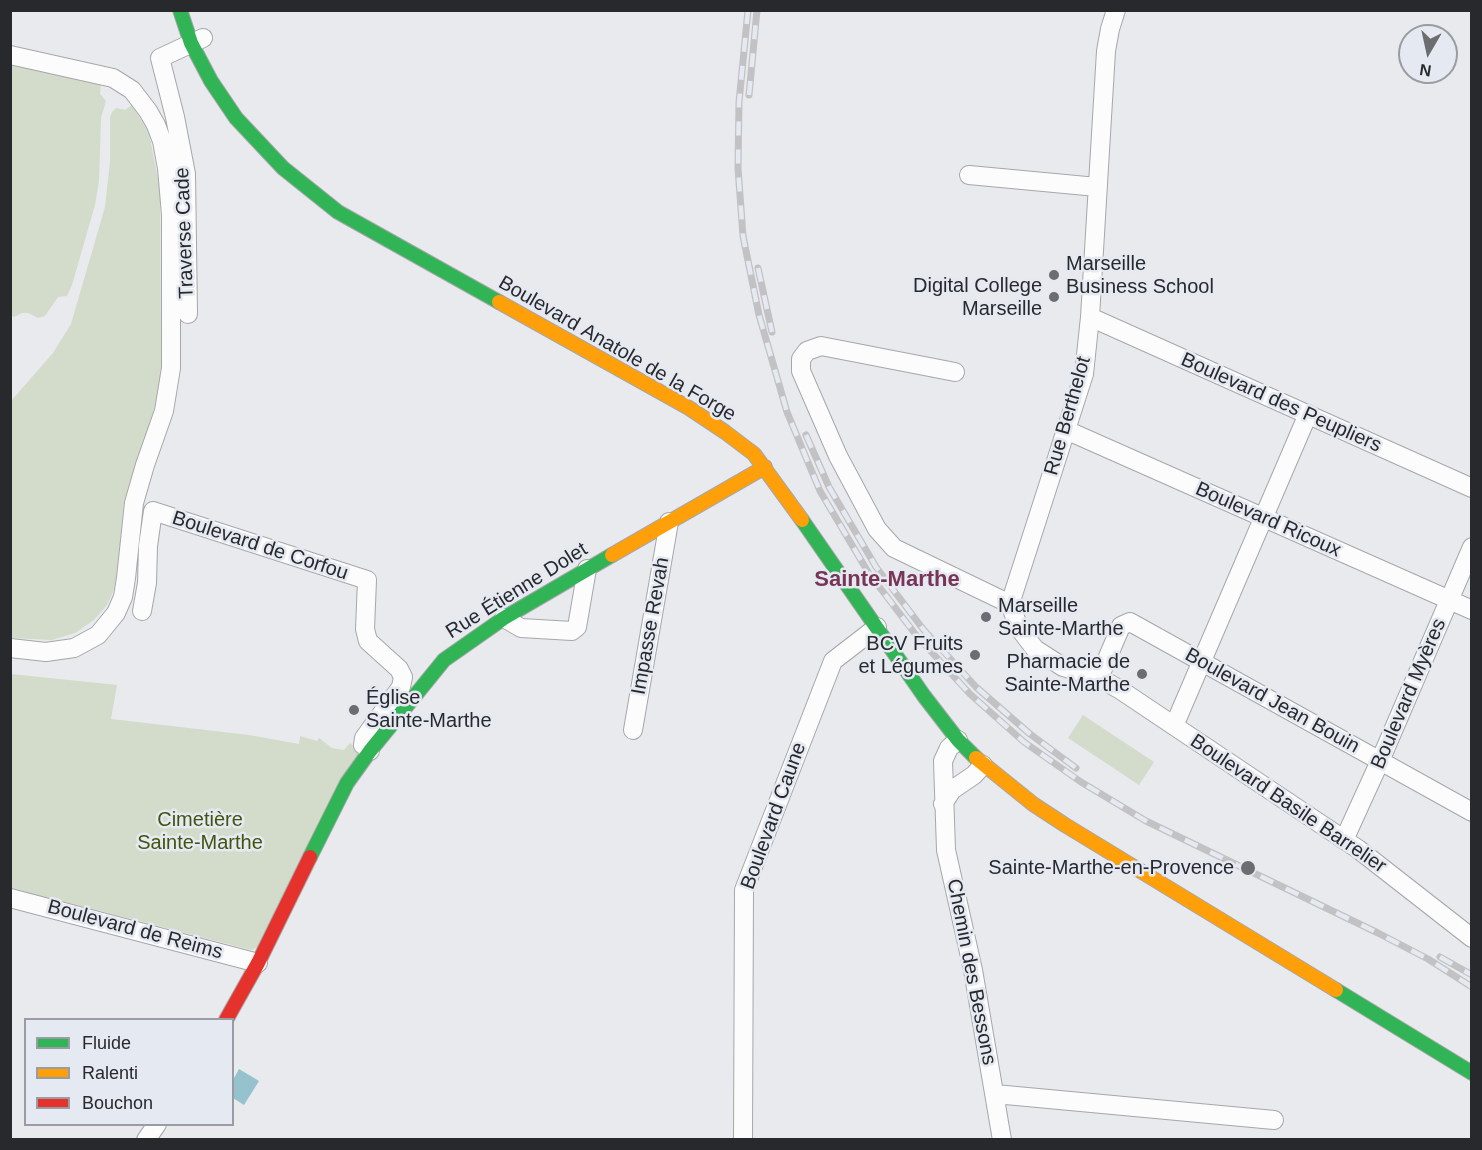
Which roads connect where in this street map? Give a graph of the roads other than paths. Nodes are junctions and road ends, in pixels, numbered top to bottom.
1 (180, 10) edge
2 (194, 10) edge
3 (1116, 10) edge
4 (197, 40) junction
5 (10, 55) edge
6 (969, 175) dead end
7 (1097, 186) junction
8 (188, 314) dead end
9 (1090, 317) junction
10 (955, 372) dead end
11 (1308, 414) junction
12 (1066, 430) junction
13 (765, 467) junction
14 (1472, 488) edge
15 (1263, 518) junction
16 (669, 522) junction
17 (1472, 547) edge
18 (587, 569) junction
19 (1449, 600) junction
20 (1010, 604) junction
21 (1472, 610) edge
22 (142, 611) dead end
23 (504, 618) junction
24 (877, 627) junction
25 (10, 648) edge
26 (1202, 662) junction
27 (1099, 678) junction
28 (1174, 726) junction
29 (633, 730) dead end
30 (958, 740) junction
31 (370, 751) junction
32 (1380, 761) junction
33 (983, 765) junction
34 (943, 804) junction
35 (1472, 812) edge
36 (1344, 840) junction
37 (10, 898) edge
38 (1472, 938) edge
39 (258, 963) junction
40 (227, 1018) edge
41 (1472, 1073) edge
42 (995, 1094) junction
43 (1274, 1120) dead end
44 (156, 1126) edge
45 (146, 1140) edge
46 (743, 1140) edge
47 (1002, 1140) edge

1 - 4 main road, Boulevard Anatole de la Forge
2 - 4 main road, Boulevard Anatole de la Forge
3 - 7 street, Rue Berthelot
4 - 8 street, Traverse Cade
4 - 13 main road, Boulevard Anatole de la Forge
5 - 25 street
6 - 7 street
7 - 9 street, Rue Berthelot
9 - 11 street, Boulevard des Peupliers
9 - 12 street, Rue Berthelot
10 - 20 street
11 - 14 street, Boulevard des Peupliers
11 - 15 street
12 - 15 street, Boulevard Ricoux
12 - 20 street, Rue Berthelot
13 - 16 main road, Rue Étienne Dolet
13 - 24 main road, Boulevard Anatole de la Forge
15 - 19 street, Boulevard Ricoux
15 - 26 street
16 - 18 main road, Rue Étienne Dolet
16 - 29 street, Impasse Revah
17 - 19 street, Boulevard Myères
18 - 23 main road, Rue Étienne Dolet
18 - 23 street
19 - 21 street, Boulevard Ricoux
19 - 32 street, Boulevard Myères
20 - 27 street, Boulevard Basile Barrelier
22 - 31 street, Boulevard de Corfou
23 - 31 main road, Rue Étienne Dolet
24 - 30 main road, Boulevard Anatole de la Forge
24 - 46 street, Boulevard Caune
26 - 27 street, Boulevard Jean Bouin
26 - 28 street
26 - 32 street, Boulevard Jean Bouin
27 - 28 street, Boulevard Basile Barrelier
28 - 36 street, Boulevard Basile Barrelier
30 - 33 main road, Boulevard Anatole de la Forge
30 - 34 street, Chemin des Bessons
31 - 39 main road, Rue Étienne Dolet
32 - 35 street, Boulevard Jean Bouin
32 - 36 street, Boulevard Myères
33 - 34 street
33 - 41 main road, Boulevard Anatole de la Forge
34 - 42 street, Chemin des Bessons
36 - 38 street, Boulevard Basile Barrelier
37 - 39 street, Boulevard de Reims
39 - 40 main road, Rue Étienne Dolet
42 - 43 street
42 - 47 street, Chemin des Bessons
44 - 45 street

